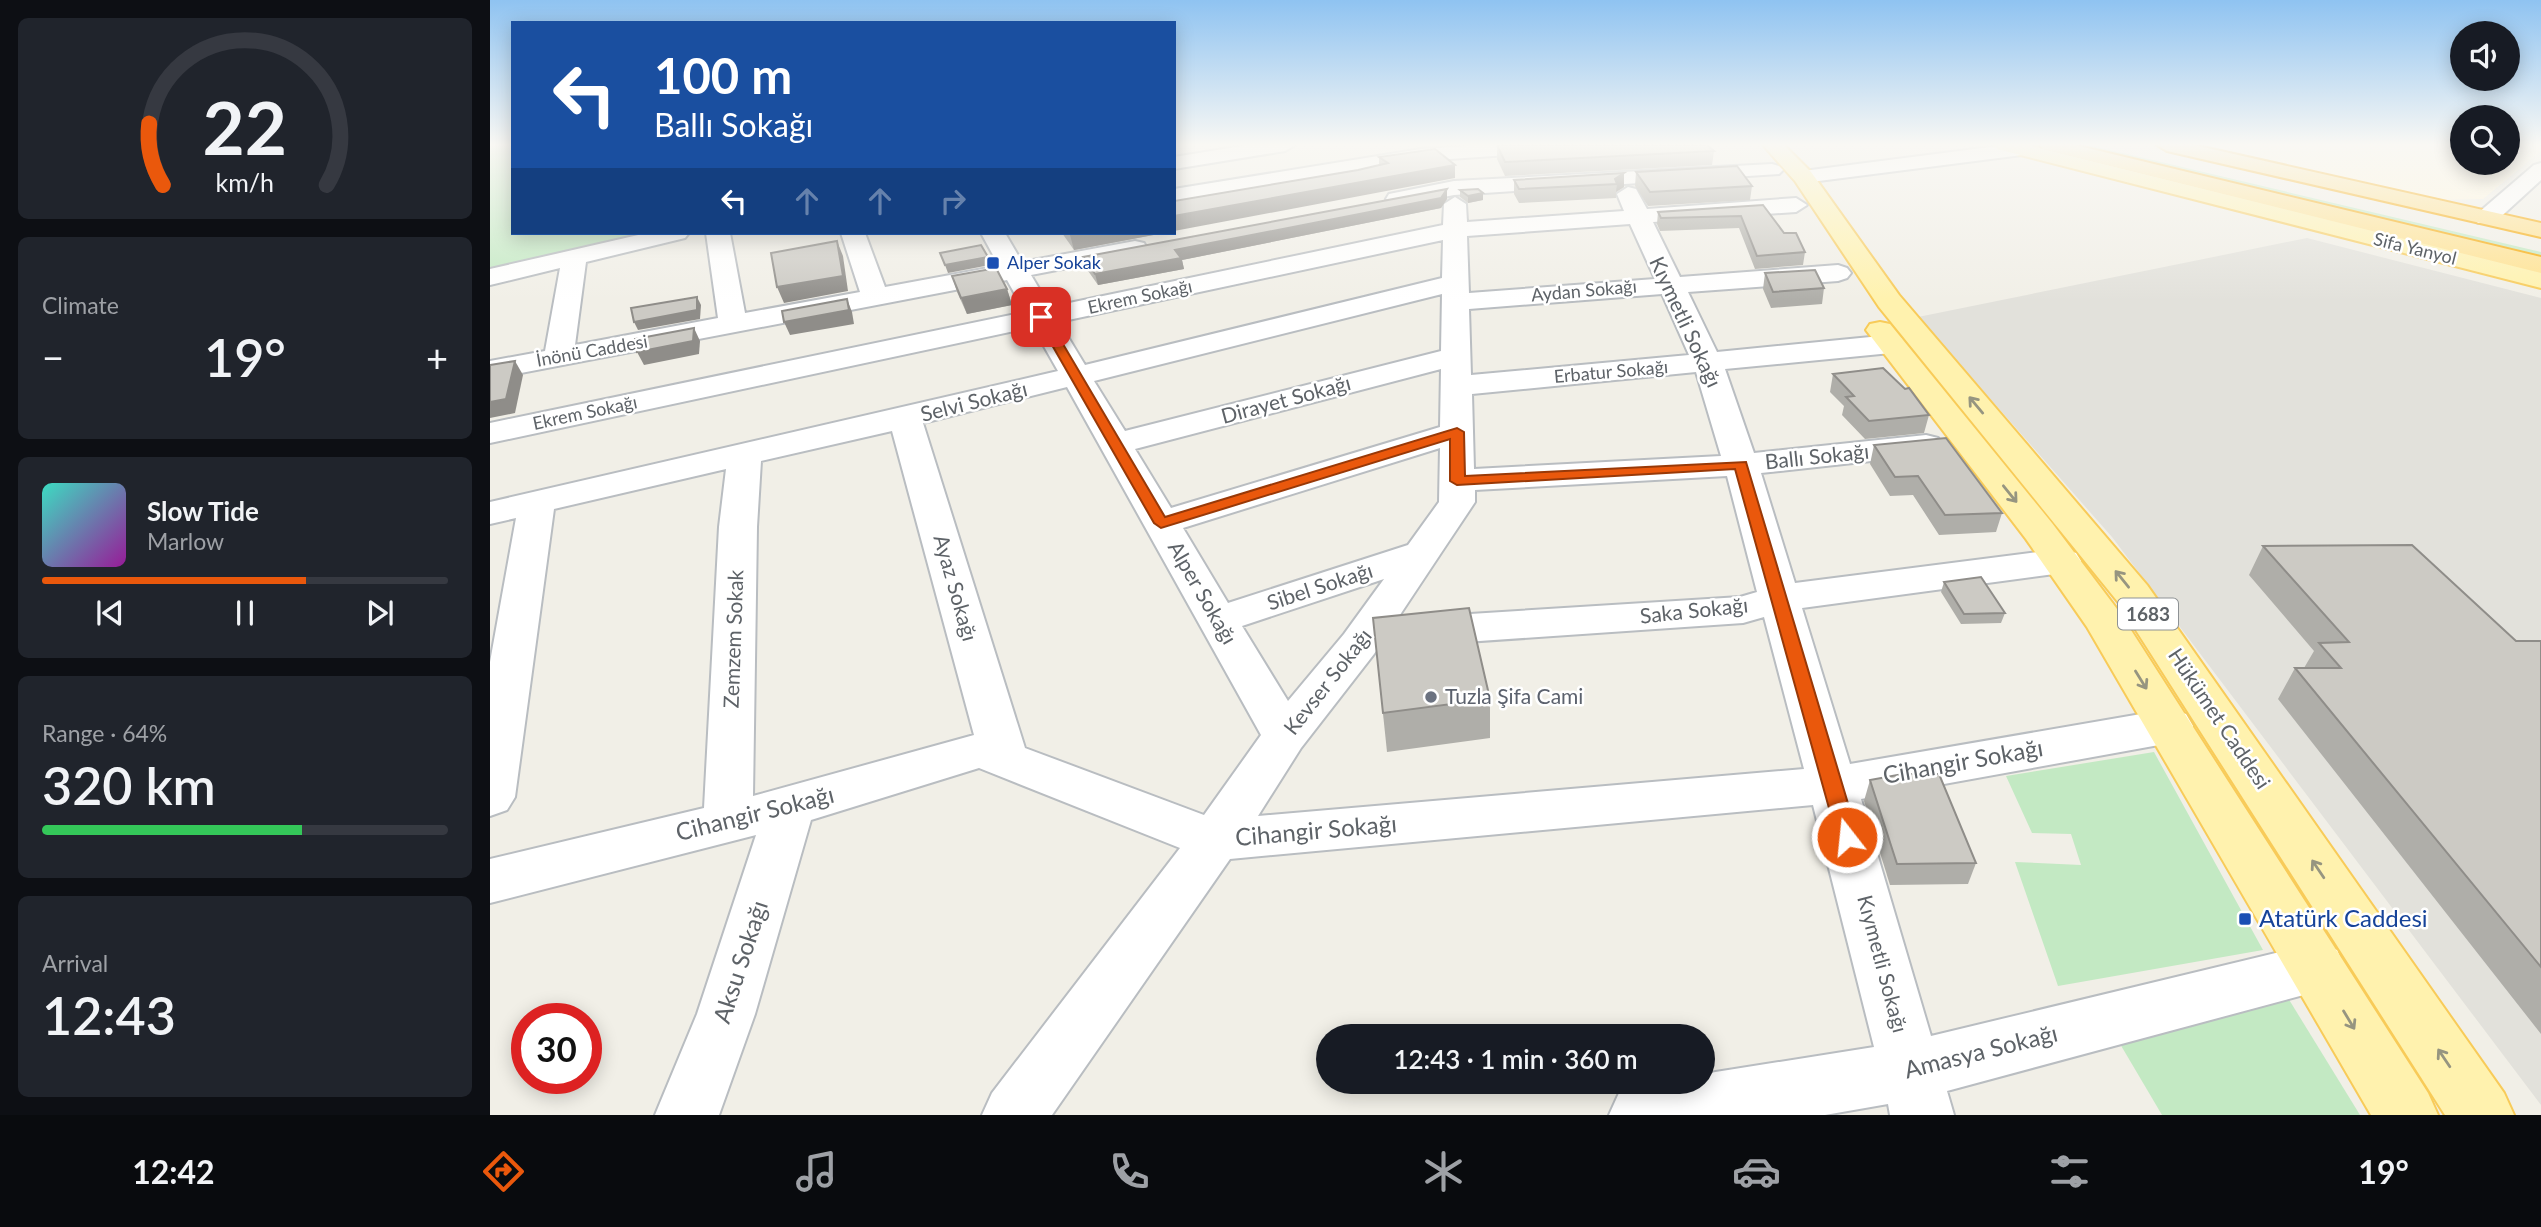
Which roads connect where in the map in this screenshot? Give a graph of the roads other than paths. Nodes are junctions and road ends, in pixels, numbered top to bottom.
1 (1392, 197) edge
2 (1459, 197) edge
3 (1629, 197) joint
4 (1795, 197) edge
5 (1802, 197) edge
6 (2212, 197) edge
7 (2263, 197) edge
8 (2337, 197) edge
9 (2394, 197) edge
10 (2510, 197) edge
11 (1376, 203) edge
12 (2486, 218) junction
13 (1455, 230) junction
14 (2541, 230) edge
15 (668, 235) edge
16 (718, 235) edge
17 (854, 235) edge
18 (994, 235) edge
19 (1136, 242) edge
20 (2541, 245) edge
21 (573, 257) junction
22 (2541, 265) edge
23 (1015, 271) junction
24 (1838, 273) junction
25 (490, 277) edge
26 (2541, 280) edge
27 (1669, 285) junction
28 (1455, 292) junction
29 (875, 298) junction
30 (1041, 317) junction
31 (733, 325) junction
32 (1891, 344) junction
33 (559, 357) junction
34 (1708, 363) junction
35 (490, 370) edge
36 (1456, 371) junction
37 (1076, 377) junction
38 (905, 418) junction
39 (1457, 432) junction
40 (490, 433) edge
41 (1966, 441) junction
42 (1115, 444) junction
43 (744, 457) junction
44 (1741, 465) junction
45 (1457, 481) junction
46 (537, 503) junction
47 (490, 513) edge
48 (1161, 523) junction
49 (1422, 553) junction
50 (2062, 561) junction
51 (1780, 598) junction
52 (1217, 620) junction
53 (1366, 635) junction
54 (2171, 726) junction
55 (1285, 736) junction
56 (1004, 758) junction
57 (1833, 785) junction
58 (490, 797) edge
59 (790, 807) junction
60 (728, 821) junction
61 (1215, 841) junction
62 (490, 881) edge
63 (2317, 968) junction
64 (1916, 1093) edge
65 (687, 1115) edge
66 (1014, 1115) edge
67 (1641, 1115) edge
68 (2406, 1115) edge
69 (2482, 1115) edge

1 - 11 street
2 - 13 street, Kevser Sokağı
3 - 13 street, Ekrem Sokağı
3 - 27 street, Kıymetli Sokağı
4 - 24 main road, Hükümet Caddesi / 1683
69 -> 5 main road, Hükümet Caddesi / 1683
6 - 26 main road, Sifa Yanyol
7 - 22 highway
8 - 20 highway
9 - 12 highway
10 - 12 street
12 - 14 highway
13 - 28 street, Kevser Sokağı
13 - 30 street, Ekrem Sokağı
15 - 21 street
16 - 31 street
17 - 29 street
18 - 23 street, Alper Sokağı
19 - 23 street, İnönü Caddesi
21 - 25 street
21 - 33 street
23 - 29 street, İnönü Caddesi
23 - 30 street, Alper Sokağı
24 - 27 street, Aydan Sokağı
24 - 32 main road, Hükümet Caddesi / 1683
27 - 28 street, Aydan Sokağı
27 - 34 street, Kıymetli Sokağı
28 - 36 street, Kevser Sokağı
28 - 37 street, Selvi Sokağı
29 - 31 street, İnönü Caddesi
30 - 37 street, Alper Sokağı
30 - 40 street, Ekrem Sokağı
31 - 33 street, İnönü Caddesi
32 - 34 street, Erbatur Sokağı
32 - 41 main road, Hükümet Caddesi / 1683
33 - 35 street, İnönü Caddesi
34 - 36 street, Erbatur Sokağı
34 - 44 street, Kıymetli Sokağı
36 - 39 street, Kevser Sokağı
36 - 42 street, Dirayet Sokağı
37 - 38 street, Selvi Sokağı
37 - 42 street, Alper Sokağı
38 - 43 street, Selvi Sokağı
38 - 56 street, Ayaz Sokağı
39 - 45 street, Kevser Sokağı
39 - 48 street
41 - 44 street, Ballı Sokağı
41 -> 50 main road, Hükümet Caddesi / 1683
42 - 48 street, Alper Sokağı
43 - 46 street, Selvi Sokağı
43 - 60 street, Zemzem Sokak
44 - 45 street, Ballı Sokağı
44 - 51 street, Kıymetli Sokağı
45 - 49 street, Kevser Sokağı
46 - 47 street, Selvi Sokağı
46 - 58 street
48 - 52 street, Alper Sokağı
49 - 52 street, Sibel Sokağı
49 - 53 street, Kevser Sokağı
50 - 51 street, Saka Sokağı
50 -> 54 main road, Hükümet Caddesi / 1683
51 - 53 street, Saka Sokağı
51 - 57 street, Kıymetli Sokağı
52 - 55 street, Alper Sokağı
53 - 55 street, Kevser Sokağı
54 - 57 street, Cihangir Sokağı
54 - 63 main road, Hükümet Caddesi / 1683
55 - 61 street, Kevser Sokağı
56 - 59 street, Cihangir Sokağı
56 - 61 street, Cihangir Sokağı
57 - 61 street, Cihangir Sokağı
57 - 64 street, Kıymetli Sokağı
59 - 60 street, Cihangir Sokağı
59 - 65 street, Aksu Sokağı
60 - 62 street, Cihangir Sokağı
61 - 66 street, Kevser Sokağı
63 - 64 street, Amasya Sokağı
63 -> 68 main road, Hükümet Caddesi / 1683
64 - 67 street, Amasya Sokağı

